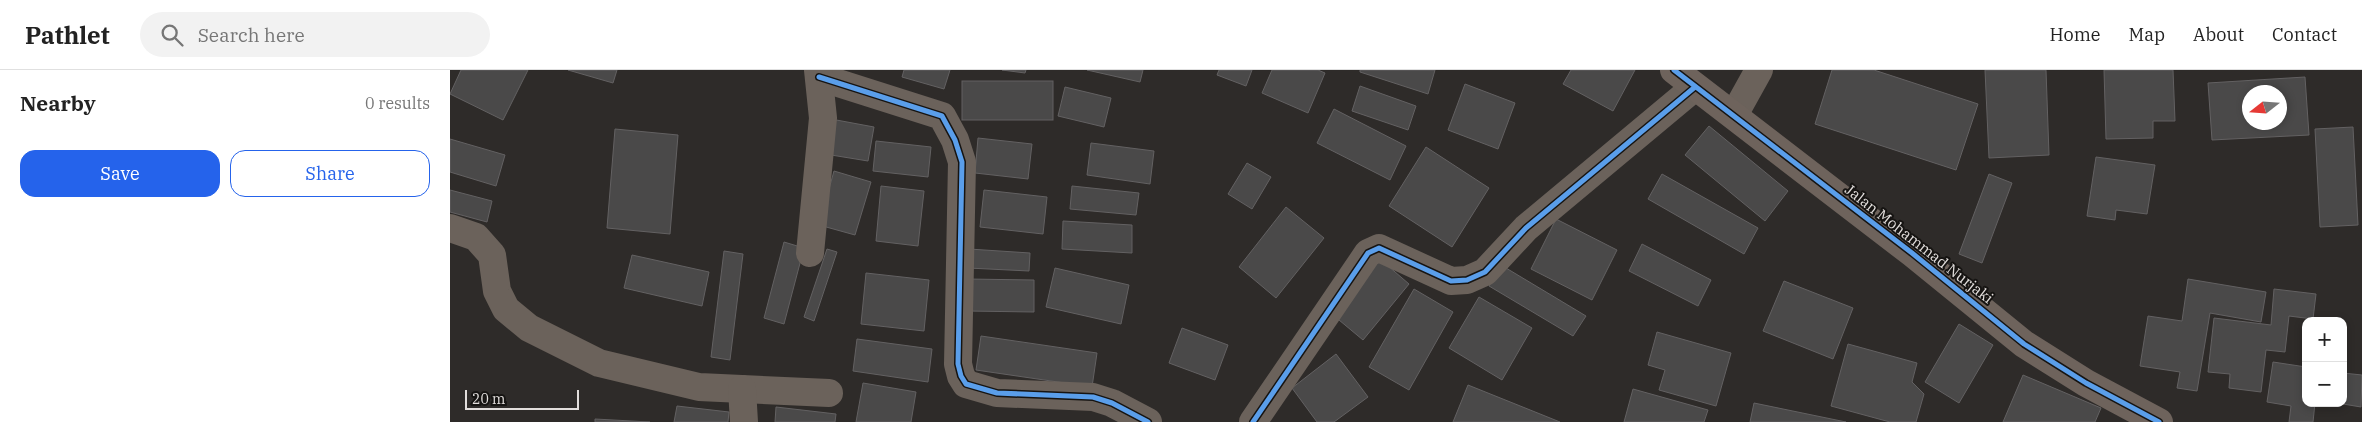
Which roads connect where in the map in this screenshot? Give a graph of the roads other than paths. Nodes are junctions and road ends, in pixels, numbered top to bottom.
1 (1674, 70) edge
2 (1759, 70) edge
3 (819, 73) edge
4 (1695, 87) junction
5 (1734, 116) junction
6 (450, 228) edge
7 (810, 253) dead end
8 (742, 389) junction
9 (829, 393) dead end
10 (2146, 419) edge
11 (744, 422) edge
12 (1148, 422) edge
13 (1253, 422) edge

1 - 4 street, Jalan Mohammad Nurjaki
2 - 5 street
3 - 7 street
3 - 12 street
4 - 5 street, Jalan Mohammad Nurjaki
4 - 13 street
5 - 10 street, Jalan Mohammad Nurjaki
6 - 8 street
8 - 9 street
8 - 11 street

